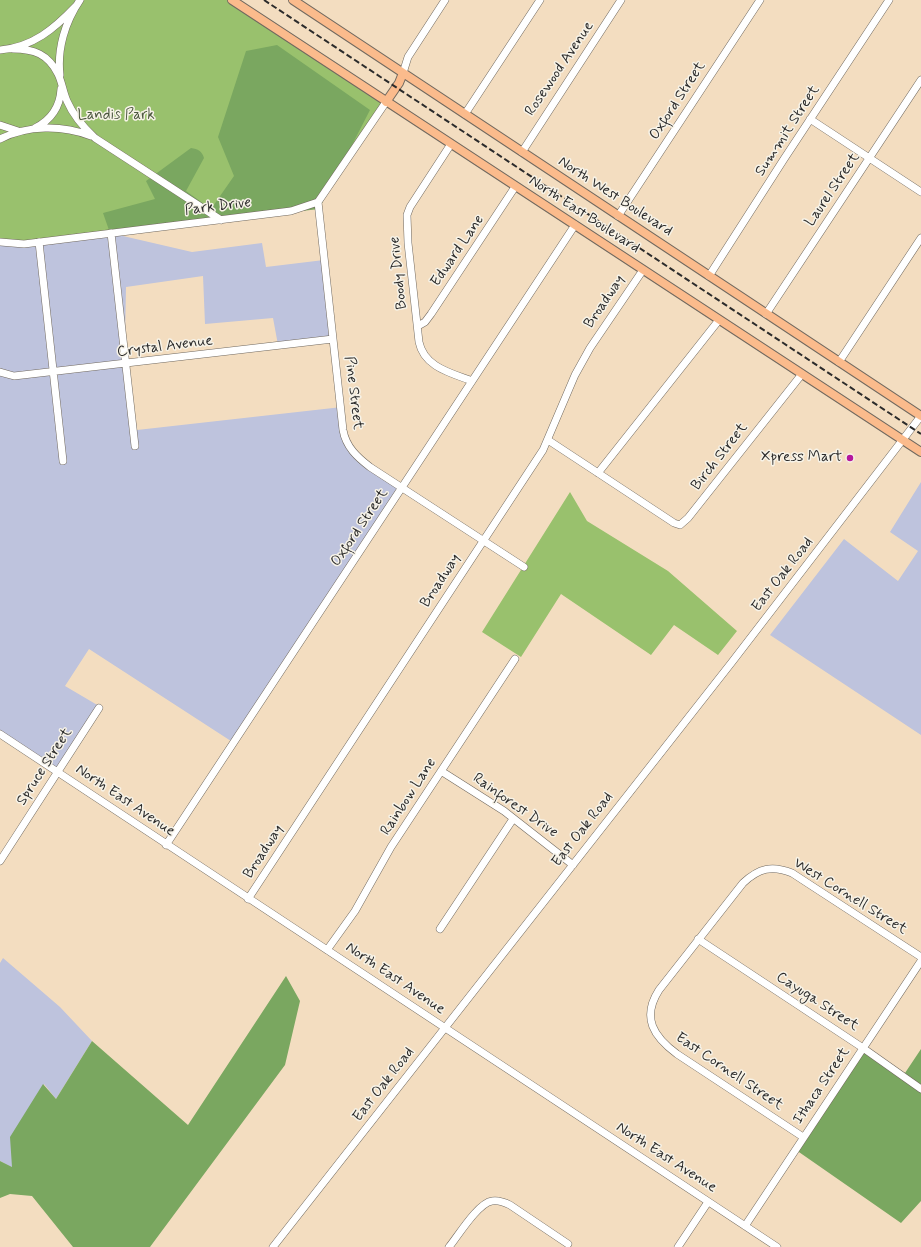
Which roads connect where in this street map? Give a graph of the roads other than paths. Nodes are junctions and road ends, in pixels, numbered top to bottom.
1 (232, 0) edge
2 (293, 0) edge
3 (445, 0) edge
4 (540, 0) edge
5 (621, 0) edge
6 (760, 0) edge
7 (889, 0) edge
8 (78, 3) edge
9 (12, 49) junction
10 (0, 50) edge
11 (0, 53) edge
12 (403, 72) junction
13 (60, 79) junction
14 (921, 80) edge
15 (386, 102) junction
16 (465, 114) junction
17 (810, 119) junction
18 (0, 126) edge
19 (24, 130) junction
20 (95, 138) junction
21 (0, 140) edge
22 (450, 144) junction
23 (522, 152) junction
24 (870, 158) junction
25 (515, 186) junction
26 (921, 192) edge
27 (318, 202) junction
28 (618, 216) junction
29 (221, 220) junction
30 (575, 225) junction
31 (111, 233) junction
32 (921, 238) edge
33 (0, 242) edge
34 (39, 242) junction
35 (643, 270) junction
36 (709, 276) junction
37 (766, 314) junction
38 (719, 320) junction
39 (418, 326) junction
40 (333, 339) junction
41 (839, 362) junction
42 (126, 364) junction
43 (0, 372) edge
44 (53, 372) junction
45 (802, 374) junction
46 (472, 381) junction
47 (921, 416) edge
48 (548, 440) junction
49 (904, 440) junction
50 (135, 446) dead end
51 (921, 452) edge
52 (63, 461) dead end
53 (598, 473) junction
54 (402, 487) junction
55 (483, 540) junction
56 (524, 567) dead end
57 (515, 659) dead end
58 (99, 708) dead end
59 (0, 734) edge
60 (441, 770) junction
61 (57, 772) junction
62 (513, 819) junction
63 (166, 845) junction
64 (0, 861) edge
65 (573, 865) junction
66 (248, 899) junction
67 (440, 929) dead end
68 (698, 939) junction
69 (327, 950) junction
70 (921, 957) edge
71 (921, 961) edge
72 (445, 1028) junction
73 (863, 1048) junction
74 (921, 1089) edge
75 (803, 1137) junction
76 (708, 1202) junction
77 (745, 1226) junction
78 (568, 1244) dead end
79 (274, 1247) edge
80 (449, 1247) edge
81 (678, 1247) edge
82 (776, 1247) edge

1 - 15 main road, North East Boulevard
2 - 12 main road, North West Boulevard
3 - 12 street
4 - 16 street
5 - 23 street, Rosewood Avenue
6 - 28 street, Oxford Street
7 - 17 street, Summit Street
8 - 9 street
8 - 13 street
9 - 10 street
9 - 11 street
9 - 13 street
12 - 15 main road
12 - 16 main road, North West Boulevard
13 - 19 street
13 - 20 street
14 - 24 street, Laurel Street
15 - 22 main road, North East Boulevard
15 - 27 street
16 - 23 main road, North West Boulevard
17 - 24 street
17 - 36 street, Summit Street
18 - 19 street
19 - 20 street
19 - 21 street
20 - 29 street
22 - 25 main road, North East Boulevard
22 - 39 street, Boody Drive
23 - 28 main road, North West Boulevard
24 - 26 street
24 - 37 street, Laurel Street
25 - 30 main road, North East Boulevard
25 - 39 street, Edward Lane
27 - 29 street, Park Drive
27 - 40 street, Pine Street
28 - 36 main road, North West Boulevard
29 - 31 street, Park Drive
30 - 35 main road, North East Boulevard
30 - 46 street, Oxford Street
31 - 34 street, Park Drive
31 - 42 street
32 - 41 street
33 - 34 street, Park Drive
34 - 44 street
35 - 38 main road, North East Boulevard
35 - 48 street, Broadway
36 - 37 main road, North West Boulevard
37 - 41 main road, North West Boulevard
38 - 45 main road, North East Boulevard
38 - 53 street
39 - 46 street, Boody Drive
40 - 42 street, Crystal Avenue
40 - 54 street, Pine Street
41 - 47 main road, North West Boulevard
42 - 44 street, Crystal Avenue
42 - 50 street
43 - 44 street, Crystal Avenue
44 - 52 street
45 - 49 main road, North East Boulevard
45 - 53 street, Birch Street
46 - 54 street, Oxford Street
47 - 49 street, East Oak Road
48 - 53 street, Birch Street
48 - 55 street, Broadway
49 - 51 main road, North East Boulevard
49 - 65 street, East Oak Road
54 - 55 street, Pine Street
54 - 63 street, Oxford Street
55 - 56 street, Pine Street
55 - 66 street, Broadway
57 - 60 street, Rainbow Lane
58 - 61 street, Spruce Street
59 - 61 street, North East Avenue
60 - 62 street, Rainforest Drive
60 - 69 street, Rainbow Lane
61 - 63 street, North East Avenue
61 - 64 street, Spruce Street
62 - 65 street, Rainforest Drive
62 - 67 street
63 - 66 street, North East Avenue
65 - 72 street, East Oak Road
66 - 69 street, North East Avenue
68 - 70 street, West Cornell Street
68 - 73 street, Cayuga Street
68 - 75 street, East Cornell Street
69 - 72 street, North East Avenue
71 - 73 street, Ithaca Street
72 - 76 street, North East Avenue
72 - 79 street, East Oak Road
73 - 74 street, Cayuga Street
73 - 75 street, Ithaca Street
75 - 77 street, Ithaca Street
76 - 77 street, North East Avenue
76 - 81 street
77 - 82 street, North East Avenue
78 - 80 street

